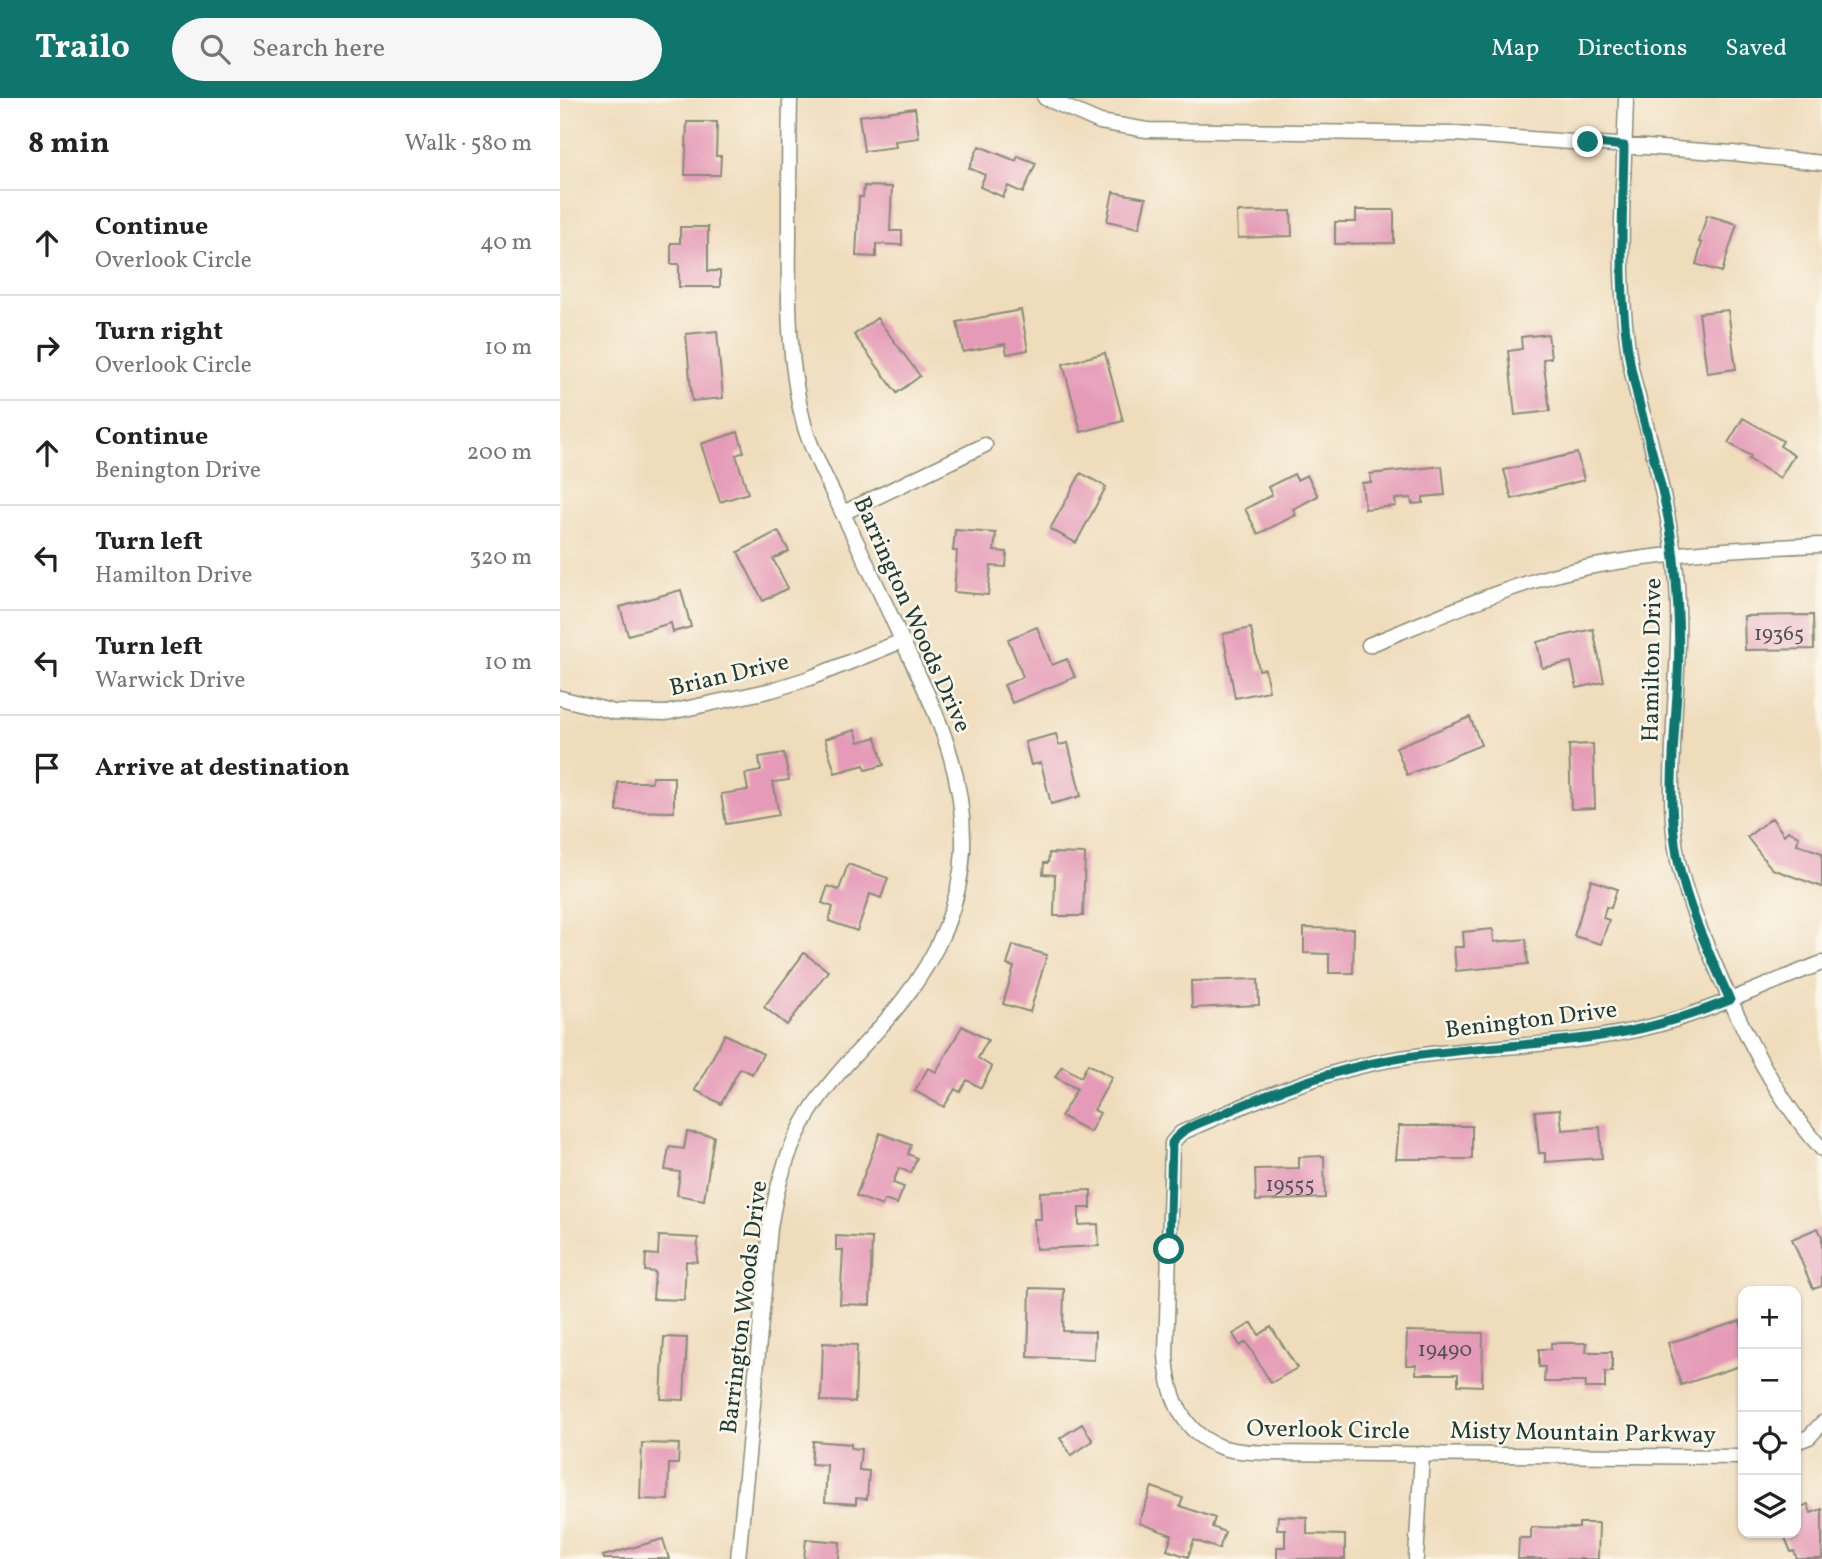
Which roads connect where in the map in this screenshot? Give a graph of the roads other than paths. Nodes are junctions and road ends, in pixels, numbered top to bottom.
1 (790, 98) edge
2 (1045, 98) edge
3 (1626, 98) edge
4 (1624, 146) junction
5 (1822, 163) edge
6 (985, 445) dead end
7 (843, 513) junction
8 (1822, 545) edge
9 (1674, 554) junction
10 (902, 641) junction
11 (1369, 645) dead end
12 (560, 698) edge
13 (1822, 962) edge
14 (1730, 1000) junction
15 (1203, 1122) joint
16 (1822, 1149) edge
17 (1822, 1423) edge
18 (1801, 1440) edge
19 (1422, 1454) junction
20 (1738, 1457) edge
21 (738, 1559) edge
22 (1416, 1559) edge

1 - 7 street, Barrington Woods Drive
2 - 4 street
3 - 4 street, Hamilton Drive
4 - 5 street
4 - 9 street, Hamilton Drive
6 - 7 street
7 - 10 street, Barrington Woods Drive
8 - 9 street
9 - 11 street
9 - 14 street, Hamilton Drive
10 - 12 street, Brian Drive
10 - 21 street, Barrington Woods Drive
13 - 14 street, Benington Drive
14 - 15 street, Benington Drive
14 - 16 street, Hamilton Drive
15 - 19 street, Overlook Circle
17 - 18 street
19 - 20 street, Misty Mountain Parkway
19 - 22 street

